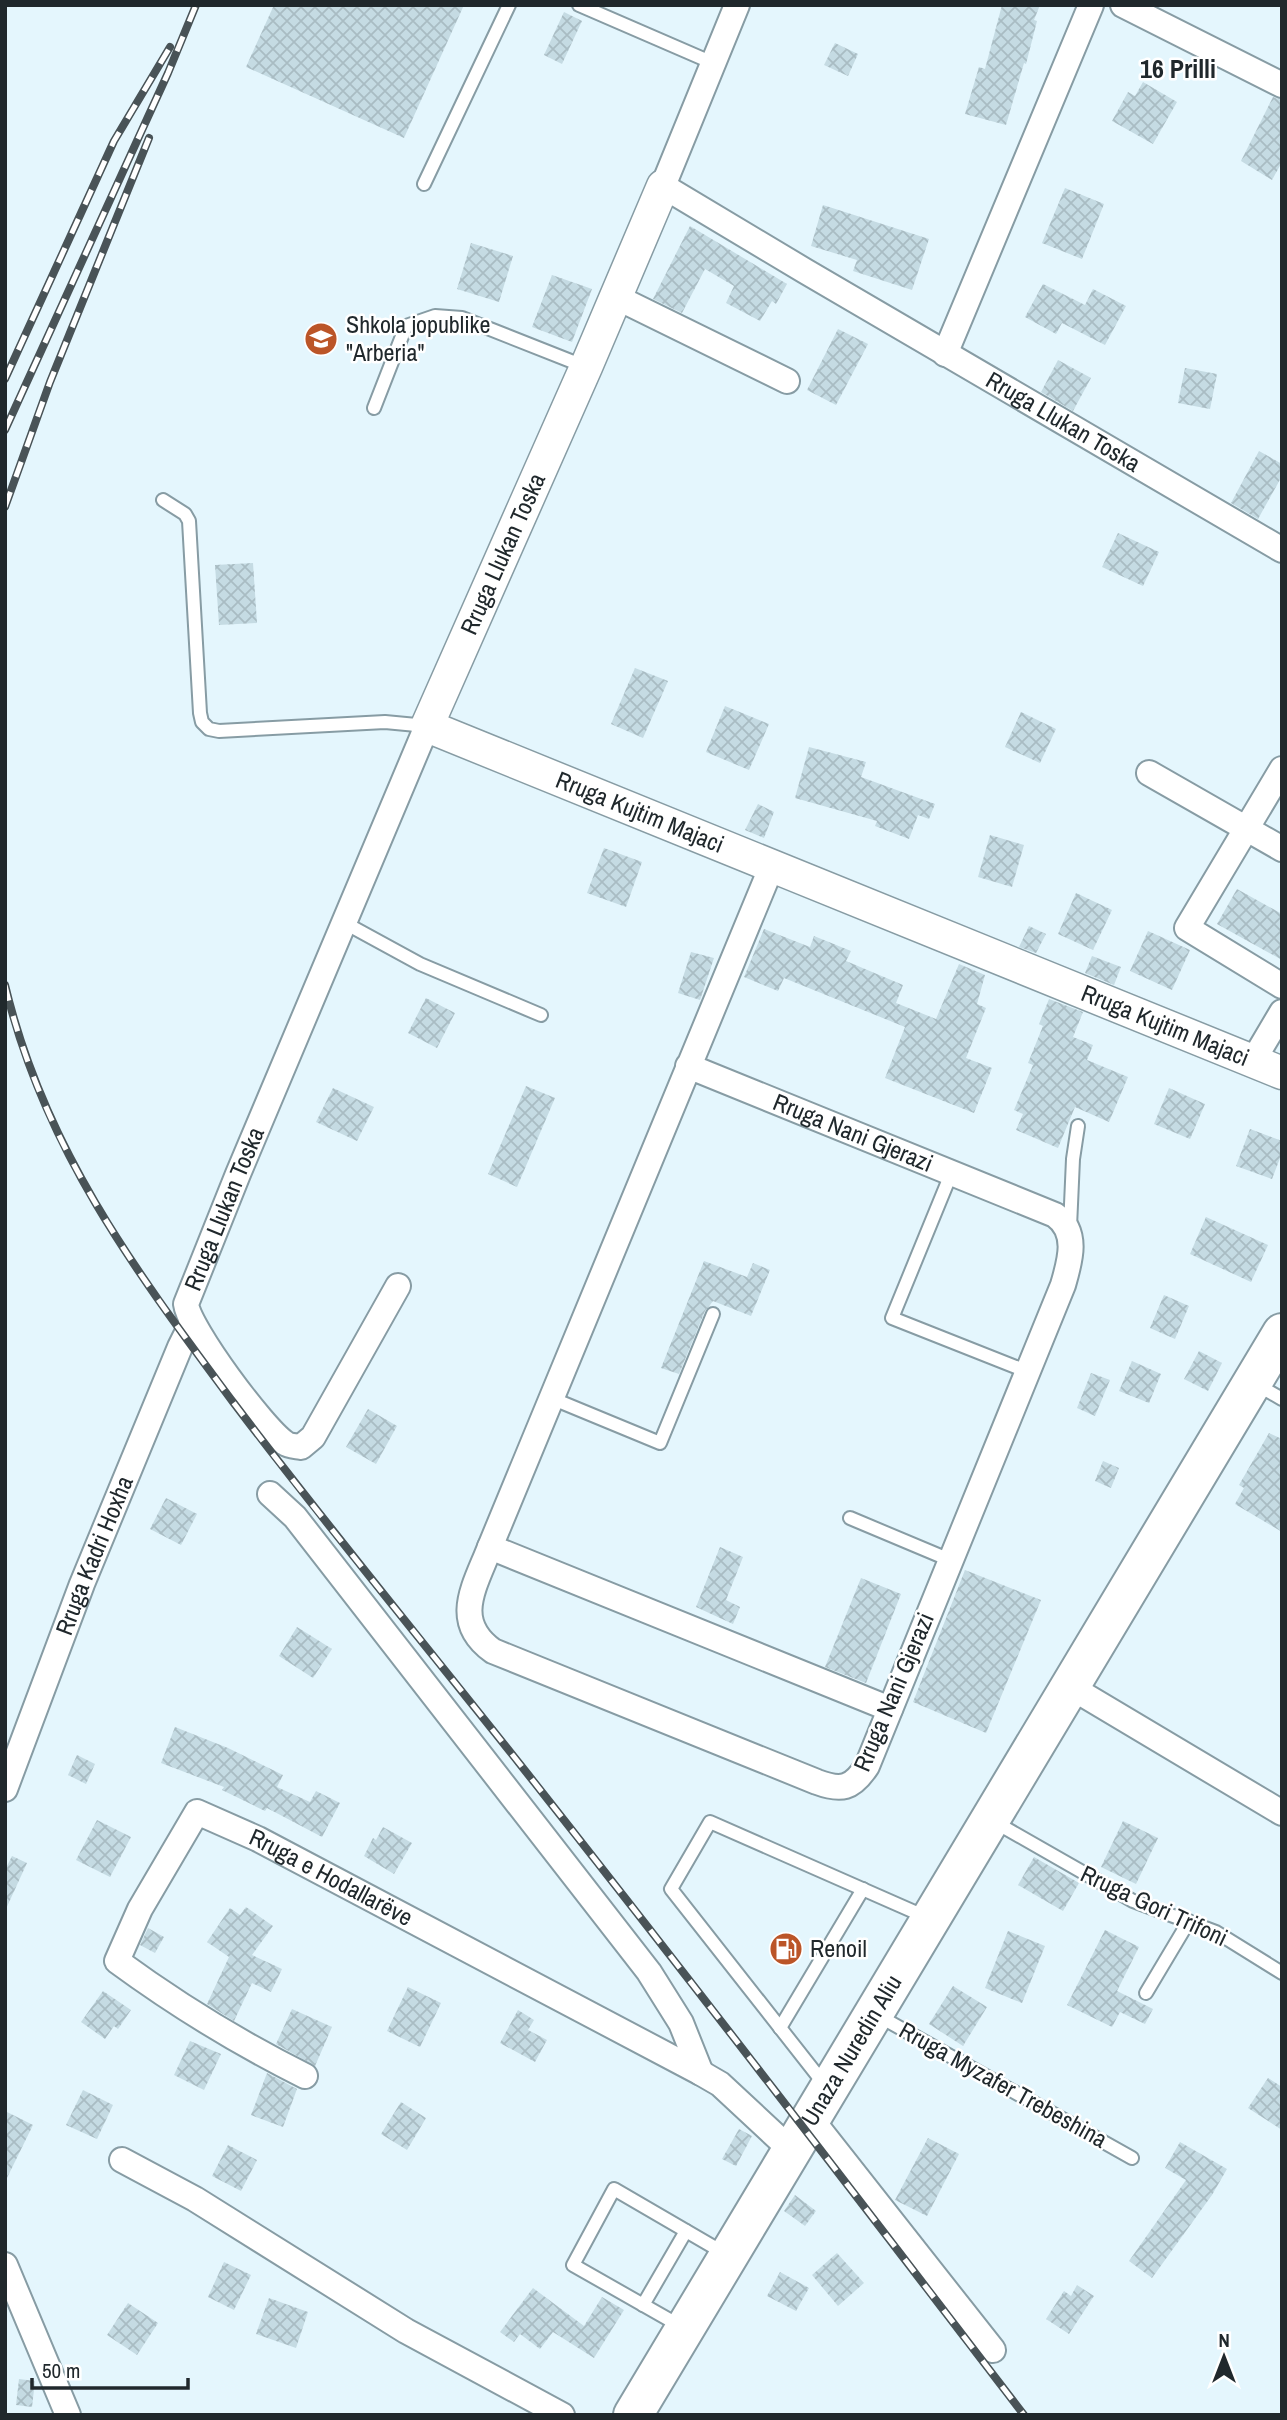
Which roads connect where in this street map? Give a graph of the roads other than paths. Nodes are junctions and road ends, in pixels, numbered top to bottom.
1 (509, 5) edge
2 (579, 5) edge
3 (737, 5) edge
4 (1091, 5) edge
5 (1123, 5) edge
6 (713, 63) junction
7 (1282, 85) edge
8 (424, 184) dead end
9 (663, 186) junction
10 (616, 297) junction
11 (945, 354) junction
12 (586, 367) junction
13 (787, 381) dead end
14 (374, 408) dead end
15 (163, 500) dead end
16 (1282, 550) edge
17 (427, 726) junction
18 (1282, 769) edge
19 (1149, 773) dead end
20 (1246, 827) junction
21 (1282, 849) edge
22 (771, 867) junction
23 (343, 922) junction
24 (1282, 986) edge
25 (1282, 1012) edge
26 (541, 1015) dead end
27 (1253, 1061) junction
28 (688, 1066) junction
29 (1282, 1073) edge
30 (1078, 1126) dead end
31 (951, 1174) junction
32 (1070, 1233) junction
33 (398, 1286) dead end
34 (713, 1314) dead end
35 (192, 1324) junction
36 (1282, 1333) edge
37 (1026, 1371) junction
38 (1267, 1390) edge
39 (551, 1398) junction
40 (270, 1494) dead end
41 (850, 1518) dead end
42 (490, 1548) junction
43 (950, 1560) junction
44 (1069, 1686) junction
45 (890, 1709) junction
46 (5, 1789) edge
47 (1282, 1812) edge
48 (989, 1819) junction
49 (863, 1889) junction
50 (930, 1919) junction
51 (1189, 1921) junction
52 (1282, 1973) edge
53 (1146, 1993) dead end
54 (874, 2013) junction
55 (780, 2028) junction
56 (701, 2073) junction
57 (305, 2076) dead end
58 (820, 2104) junction
59 (792, 2151) junction
60 (1132, 2158) dead end
61 (122, 2160) dead end
62 (686, 2231) junction
63 (729, 2256) junction
64 (5, 2265) edge
65 (643, 2305) junction
66 (685, 2329) junction
67 (993, 2350) dead end
68 (638, 2413) edge
69 (68, 2415) edge
70 (562, 2415) edge

1 - 8 lane
2 - 6 lane
3 - 6 street, Rruga Llukan Toska
4 - 11 street
5 - 7 street
6 - 9 street, Rruga Llukan Toska
9 - 10 street, Rruga Llukan Toska
9 - 11 street, Rruga Llukan Toska
10 - 12 street, Rruga Llukan Toska
10 - 13 street
11 - 16 street, Rruga Llukan Toska
12 - 14 lane
12 - 17 street, Rruga Llukan Toska
15 - 17 lane, Rruga Kujtim Majaci
17 - 22 street, Rruga Kujtim Majaci
17 - 23 street, Rruga Llukan Toska
18 - 20 street
19 - 20 street
20 - 21 street
20 - 24 street
22 - 27 street, Rruga Kujtim Majaci
22 - 28 street, Rruga Nani Gjerazi
23 - 26 lane
23 - 35 street, Rruga Llukan Toska
25 - 27 street
27 - 29 street, Rruga Kujtim Majaci
28 - 31 street, Rruga Nani Gjerazi
28 - 39 street, Rruga Nani Gjerazi
30 - 32 lane
31 - 32 street, Rruga Nani Gjerazi
31 - 37 lane
32 - 37 street, Rruga Nani Gjerazi
33 - 35 street, Rruga Llukan Toska
34 - 39 lane
35 - 46 street, Rruga Kadri Hoxha
36 - 38 main road, Unaza Nuredin Aliu
37 - 43 street, Rruga Nani Gjerazi
38 - 44 main road, Unaza Nuredin Aliu
39 - 42 street, Rruga Nani Gjerazi
40 - 56 street
41 - 43 lane
42 - 45 street
42 - 45 street, Rruga Nani Gjerazi
43 - 45 street, Rruga Nani Gjerazi
44 - 47 street
44 - 48 main road, Unaza Nuredin Aliu
48 - 50 main road, Unaza Nuredin Aliu
48 - 51 lane, Rruga Gori Trifoni
49 - 50 lane
49 - 55 lane
49 - 55 lane
50 - 54 main road, Unaza Nuredin Aliu
51 - 52 lane, Rruga Gori Trifoni
51 - 53 lane
54 - 58 main road, Unaza Nuredin Aliu
54 - 60 lane, Rruga Myzafer Trebeshina
55 - 58 lane
56 - 57 street, Rruga e Hodallarëve
56 - 59 street, Rruga e Hodallarëve
58 - 59 main road, Unaza Nuredin Aliu
58 - 67 street
59 - 63 main road, Unaza Nuredin Aliu
61 - 70 street
62 - 63 lane
62 - 65 lane
62 - 65 lane
63 - 66 main road, Unaza Nuredin Aliu
64 - 69 street
65 - 66 lane
66 - 68 main road, Unaza Nuredin Aliu

